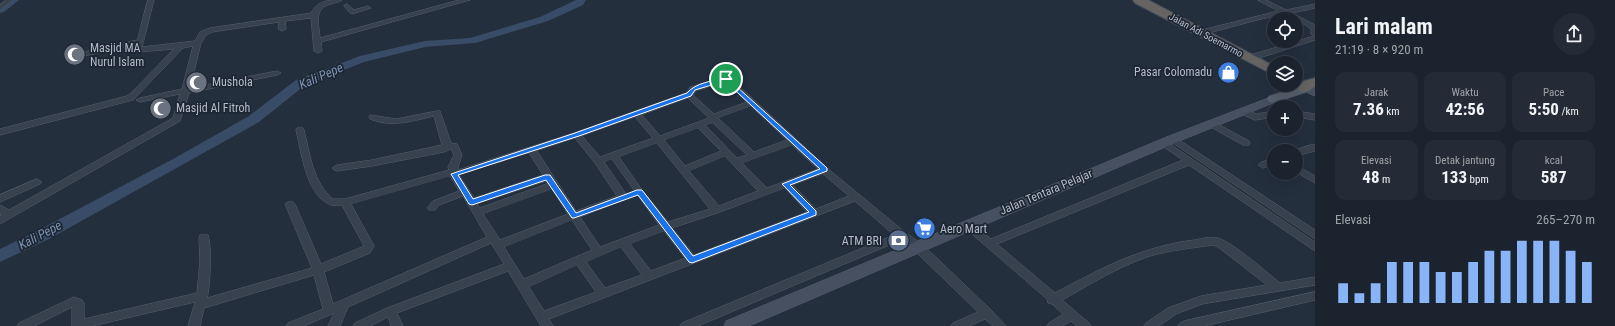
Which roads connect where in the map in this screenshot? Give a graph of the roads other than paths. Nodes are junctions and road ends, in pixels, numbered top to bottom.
1 (10, 0) edge
2 (151, 0) edge
3 (339, 0) edge
4 (364, 0) edge
5 (467, 0) edge
6 (1139, 0) edge
7 (1261, 0) edge
8 (1308, 0) edge
9 (1315, 4) edge
10 (348, 6) dead end
11 (0, 8) edge
12 (1284, 11) junction
13 (314, 15) junction
14 (282, 19) junction
15 (282, 29) dead end
16 (1201, 33) junction
17 (1315, 34) edge
18 (1315, 38) edge
19 (317, 41) junction
20 (139, 42) junction
21 (198, 43) junction
22 (181, 46) junction
23 (318, 50) dead end
24 (84, 54) dead end
25 (1250, 58) junction
26 (1267, 67) edge
27 (277, 73) dead end
28 (1309, 87) edge
29 (185, 91) junction
30 (689, 95) junction
31 (1274, 99) joint
32 (140, 100) dead end
33 (753, 103) junction
34 (1244, 112) junction
35 (637, 114) junction
36 (1267, 115) edge
37 (1303, 115) edge
38 (373, 117) dead end
39 (1315, 117) edge
40 (714, 118) junction
41 (1212, 124) junction
42 (700, 125) junction
43 (300, 130) dead end
44 (0, 132) edge
45 (577, 134) junction
46 (658, 139) junction
47 (793, 140) junction
48 (1169, 141) junction
49 (1246, 143) dead end
50 (447, 146) junction
51 (1315, 148) edge
52 (531, 149) junction
53 (1303, 150) edge
54 (727, 152) junction
55 (614, 156) junction
56 (753, 156) junction
57 (598, 161) junction
58 (1190, 161) junction
59 (736, 162) junction
60 (1267, 164) edge
61 (1263, 165) dead end
62 (337, 168) dead end
63 (683, 170) junction
64 (824, 170) junction
65 (1303, 172) edge
66 (449, 173) junction
67 (1315, 180) edge
68 (550, 181) junction
69 (37, 182) dead end
70 (786, 184) junction
71 (465, 192) junction
72 (639, 192) junction
73 (765, 192) junction
74 (623, 197) junction
75 (857, 197) junction
76 (0, 199) edge
77 (345, 202) junction
78 (472, 202) junction
79 (290, 204) dead end
80 (0, 208) edge
81 (432, 208) dead end
82 (717, 210) junction
83 (478, 212) junction
84 (814, 213) junction
85 (574, 216) junction
86 (4, 218) edge
87 (968, 225) junction
88 (667, 226) junction
89 (1315, 235) edge
90 (902, 236) junction
91 (204, 238) dead end
92 (890, 241) junction
93 (496, 242) junction
94 (624, 243) junction
95 (990, 243) junction
96 (918, 247) junction
97 (1315, 247) edge
98 (598, 252) junction
99 (903, 254) junction
100 (579, 260) junction
101 (692, 260) junction
102 (510, 266) junction
103 (318, 270) junction
104 (649, 276) junction
105 (1315, 281) edge
106 (522, 285) junction
107 (1278, 287) junction
108 (603, 294) junction
109 (1315, 296) edge
110 (1052, 300) junction
111 (202, 301) junction
112 (336, 308) junction
113 (391, 311) junction
114 (987, 313) junction
115 (1071, 315) junction
116 (546, 324) edge
117 (23, 326) edge
118 (79, 326) edge
119 (194, 326) edge
120 (292, 326) edge
121 (334, 326) edge
122 (359, 326) edge
123 (398, 326) edge
124 (686, 326) edge
125 (732, 326) edge
126 (957, 326) edge
127 (1000, 326) edge
128 (1053, 326) edge
129 (1085, 326) edge
130 (1150, 326) edge
131 (1184, 326) edge

1 - 11 street
2 - 20 street
3 - 13 street
4 - 10 street
5 - 19 street
6 - 16 highway, Jalan Adi Soemarmo
7 - 12 street
8 - 9 street
9 - 12 street
12 - 16 street
12 - 17 street
13 - 14 street
13 - 19 street
14 - 15 street
14 - 21 street
16 - 25 highway, Jalan Adi Soemarmo
18 - 25 street
19 - 23 street
20 - 22 street
20 - 24 street
21 - 22 street
21 - 29 street
22 - 44 street
25 - 26 highway, Jalan Adi Soemarmo
27 - 29 street
28 - 31 main road
29 - 32 street
29 - 86 street
30 - 33 street
30 - 35 street
30 - 40 street
31 - 34 main road, Jalan Tentara Pelajar
33 - 40 street
33 - 47 street
34 - 36 street
34 - 41 main road, Jalan Tentara Pelajar
35 - 45 street
35 - 46 street
37 - 39 street
38 - 50 street
40 - 42 street
40 - 56 street
41 - 48 main road, Jalan Tentara Pelajar
41 - 49 street
42 - 46 street
42 - 54 street
43 - 77 street
45 - 52 street
45 - 57 street
46 - 55 street
46 - 63 street
47 - 56 street
47 - 64 street
48 - 58 street
48 - 87 main road, Jalan Tentara Pelajar
48 - 89 street
50 - 62 street
50 - 66 street
51 - 53 street
52 - 66 street
52 - 68 street
54 - 59 street
54 - 63 street
55 - 57 street
55 - 72 street
56 - 59 street
57 - 74 street
58 - 95 street
58 - 97 street
59 - 73 street
60 - 61 street
63 - 82 street
64 - 70 street
64 - 75 street
65 - 67 street
66 - 71 street
66 - 77 street
68 - 78 street
68 - 83 street
68 - 85 street
69 - 76 street
70 - 73 street
70 - 84 street
71 - 78 street
71 - 81 street
72 - 74 street
72 - 88 street
73 - 82 street
74 - 85 street
75 - 84 street
75 - 90 street
77 - 103 street
78 - 83 street
79 - 103 street
80 - 86 street
82 - 88 street
83 - 93 street
84 - 101 street
85 - 93 street
85 - 98 street
87 - 95 street
87 - 96 main road, Jalan Tentara Pelajar
88 - 94 street
88 - 101 street
90 - 92 street
90 - 96 street
91 - 111 street
92 - 99 street
92 - 124 street
93 - 102 street
93 - 112 street
94 - 98 street
94 - 104 street
95 - 110 street
96 - 99 main road, Jalan Tentara Pelajar
96 - 114 street
98 - 100 street
99 - 125 main road, Jalan Tentara Pelajar
100 - 106 street
100 - 108 street
101 - 104 street
102 - 106 street
102 - 113 street
103 - 111 street
103 - 112 street
104 - 108 street
105 - 107 street
106 - 116 street
107 - 110 street
107 - 130 street
108 - 116 street
109 - 131 street
110 - 115 street
111 - 118 street
111 - 119 street
112 - 120 street
112 - 121 street
113 - 122 street
113 - 123 street
114 - 126 street
114 - 127 street
115 - 128 street
115 - 129 street
117 - 118 street

